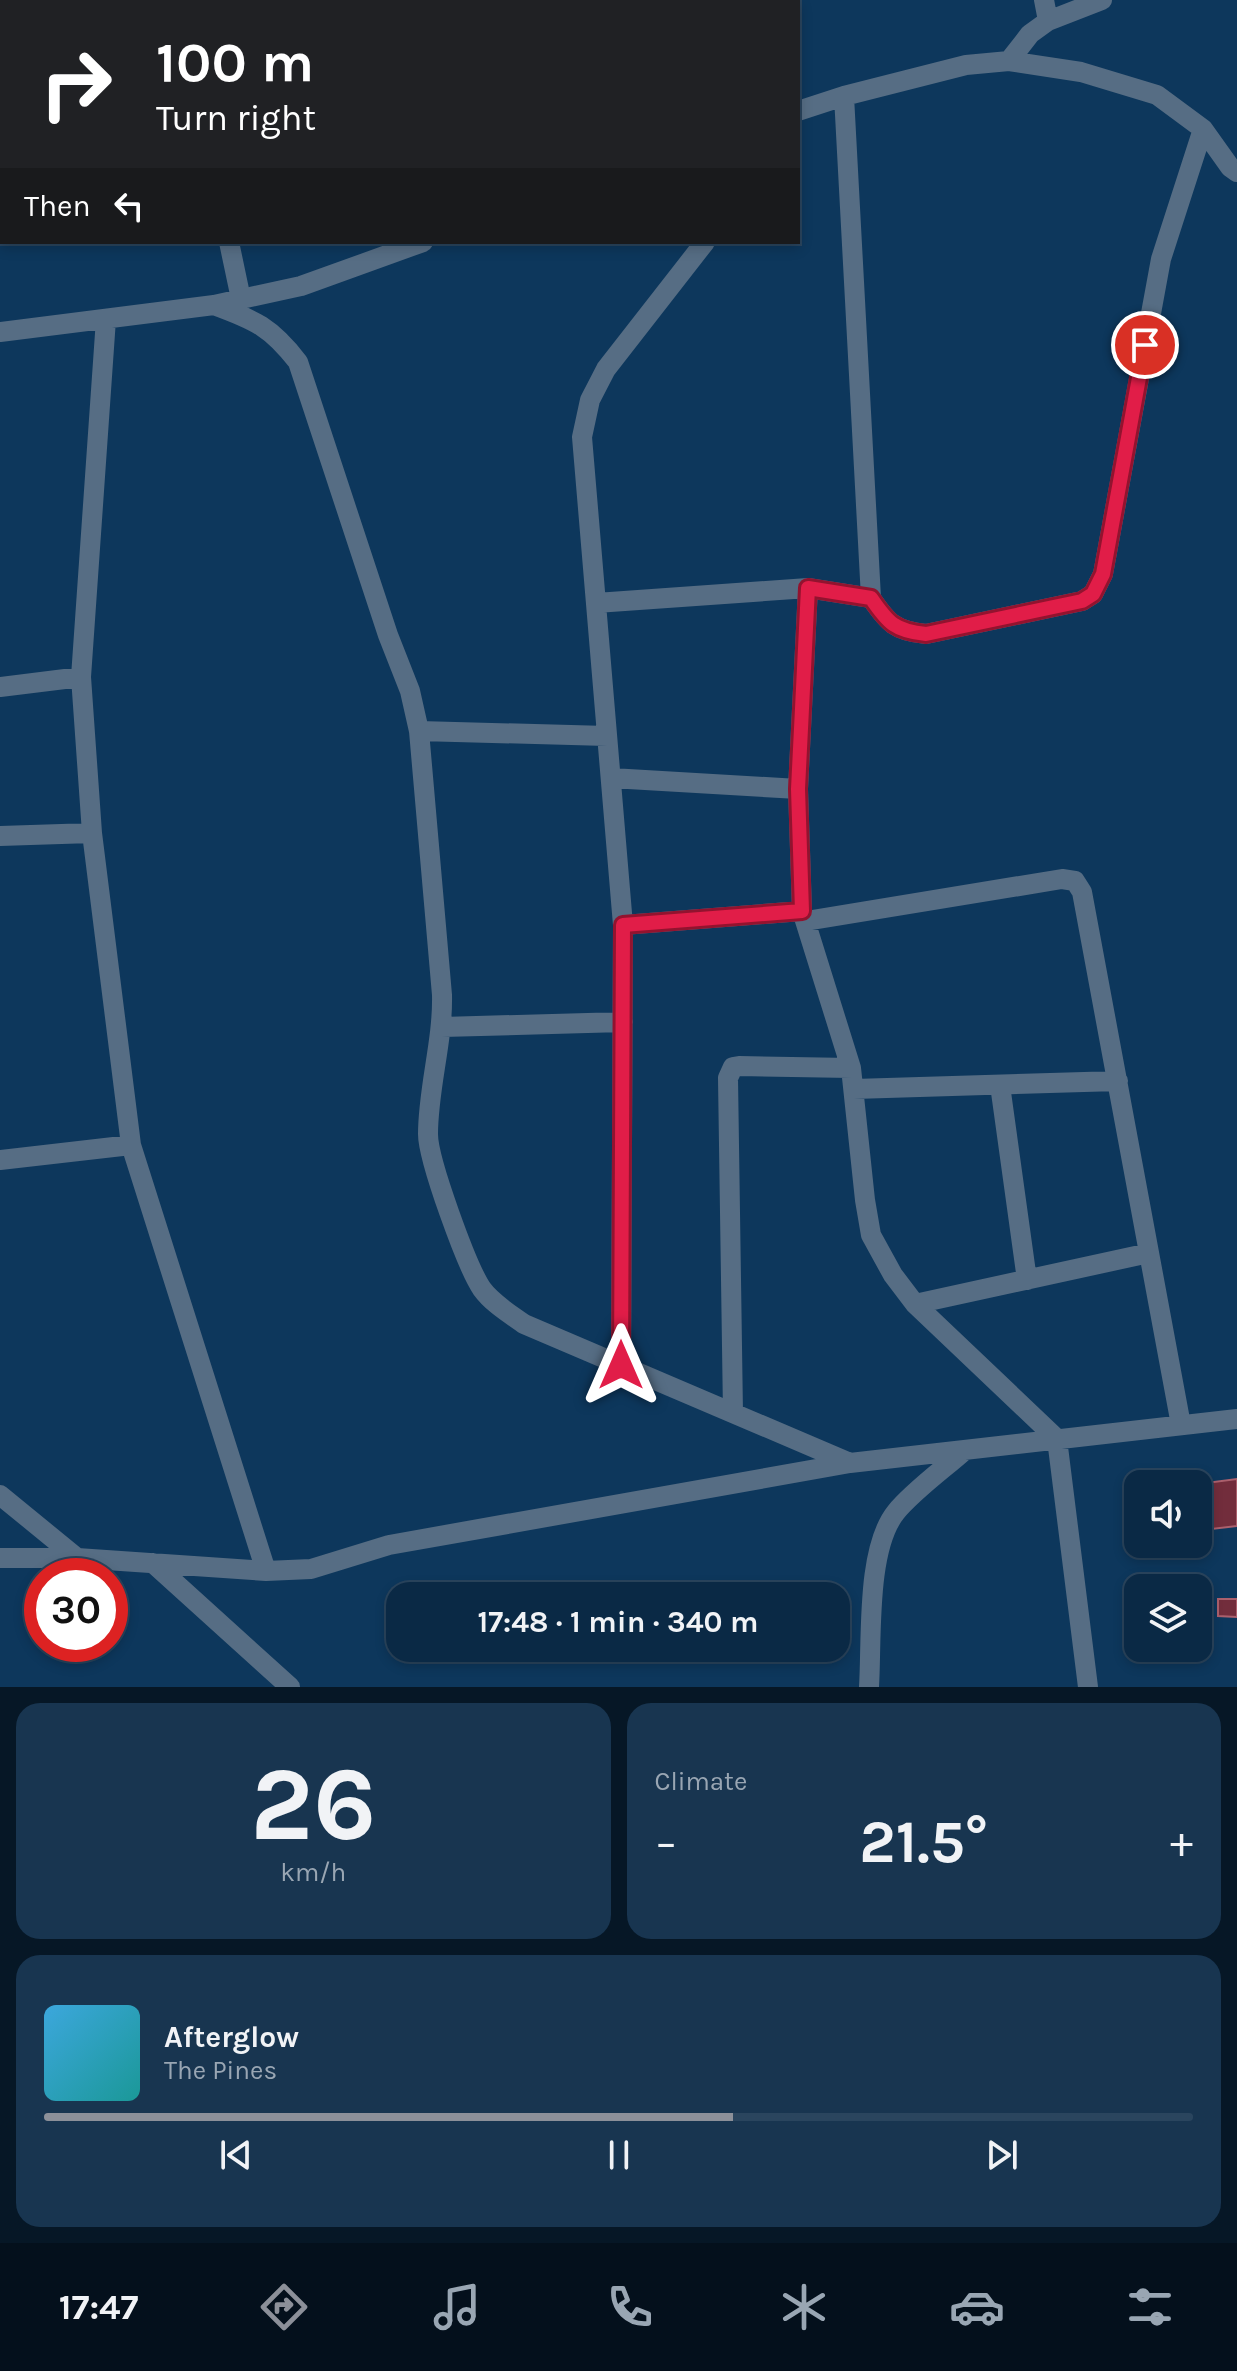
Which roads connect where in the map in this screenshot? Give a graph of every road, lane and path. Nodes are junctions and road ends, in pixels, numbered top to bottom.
1 (1044, 0) edge
2 (1102, 0) edge
3 (1048, 21) junction
4 (1009, 61) junction
5 (844, 96) junction
6 (802, 114) edge
7 (1203, 129) junction
8 (1237, 172) edge
9 (229, 244) edge
10 (413, 244) edge
11 (703, 244) edge
12 (241, 299) junction
13 (214, 305) junction
14 (106, 319) junction
15 (0, 332) edge
16 (808, 588) junction
17 (871, 598) junction
18 (596, 603) junction
19 (81, 677) junction
20 (0, 687) edge
21 (419, 731) junction
22 (607, 736) junction
23 (611, 778) junction
24 (798, 789) junction
25 (92, 833) junction
26 (0, 836) edge
27 (804, 916) junction
28 (623, 925) junction
29 (623, 1022) junction
30 (442, 1027) junction
31 (851, 1068) junction
32 (1118, 1081) junction
33 (1000, 1085) junction
34 (854, 1089) junction
35 (131, 1145) junction
36 (0, 1160) edge
37 (1149, 1253) junction
38 (1027, 1280) junction
39 (915, 1304) junction
40 (621, 1365) junction
41 (733, 1413) junction
42 (1237, 1419) edge
43 (1181, 1425) junction
44 (1057, 1439) junction
45 (965, 1450) junction
46 (850, 1463) junction
47 (0, 1495) edge
48 (0, 1558) edge
49 (24, 1558) edge
50 (77, 1558) edge
51 (128, 1561) edge
52 (153, 1563) junction
53 (266, 1571) junction
54 (290, 1687) edge
55 (869, 1687) edge
56 (1088, 1687) edge

1 - 3 street
2 - 3 street
3 - 4 street
4 - 5 street
4 - 7 street
5 - 6 street
5 - 17 street
7 - 8 street
7 - 17 street
9 - 12 street
10 - 12 street
11 - 18 street
12 - 13 street
13 - 14 street
13 - 21 street
14 - 15 street
14 - 19 street
16 - 17 street
16 - 18 street
16 - 24 street
18 - 22 street
19 - 20 street
19 - 25 street
21 - 22 street
21 - 30 street
22 - 23 street
23 - 24 street
23 - 28 street
24 - 27 street
25 - 26 street
25 - 35 street
27 - 28 street
27 - 31 street
27 - 32 street
28 - 29 street
29 - 30 street
29 - 40 street
30 - 40 street
31 - 34 street
31 - 41 street
32 - 33 street
32 - 37 street
33 - 34 street
33 - 38 street
34 - 39 street
35 - 36 street
35 - 53 street
37 - 38 street
37 - 43 street
38 - 39 street
39 - 44 street
40 - 41 street
41 - 46 street
42 - 43 street
43 - 44 street
44 - 45 street
44 - 56 street
45 - 46 street
45 - 55 street
46 - 53 street
47 - 50 street
48 - 49 street
51 - 52 street
52 - 53 street
52 - 54 street

